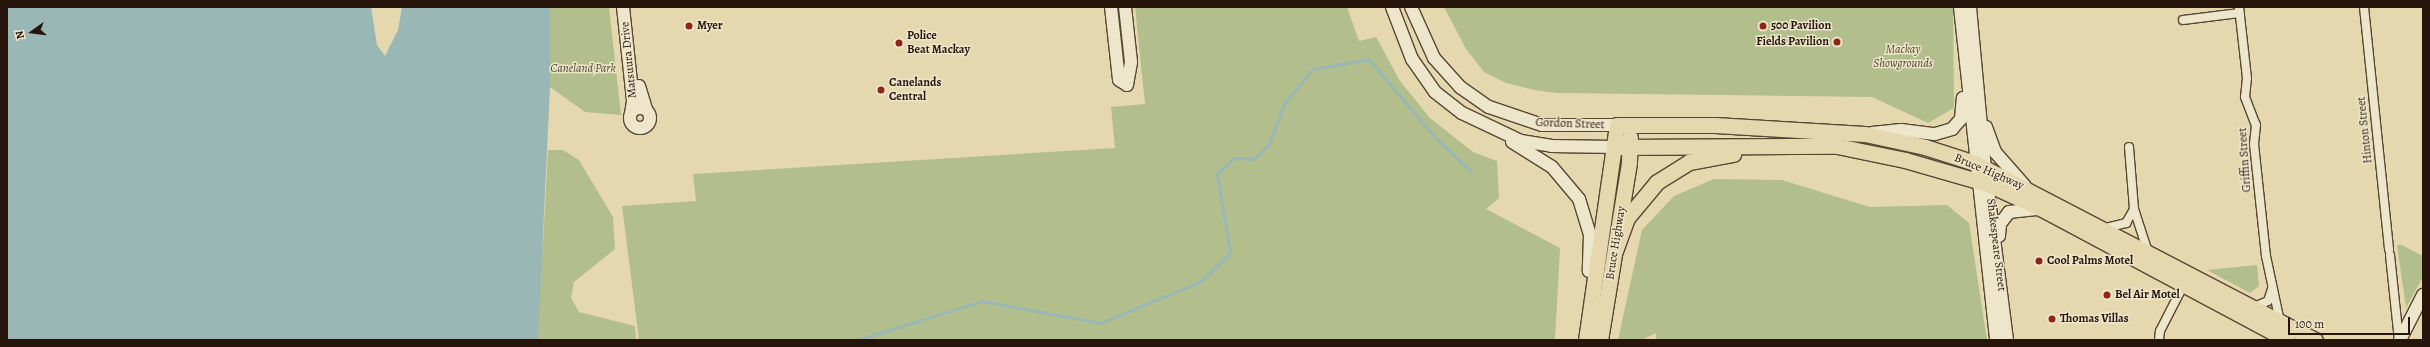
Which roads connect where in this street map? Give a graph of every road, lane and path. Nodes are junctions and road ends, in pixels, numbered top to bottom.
1 (624, 7) edge
2 (630, 7) edge
3 (1111, 7) edge
4 (1125, 7) edge
5 (1392, 7) edge
6 (1411, 7) edge
7 (1960, 7) edge
8 (1970, 7) edge
9 (2364, 7) edge
10 (2239, 10) edge
11 (2183, 20) dead end
12 (1962, 37) junction
13 (1979, 107) junction
14 (646, 109) junction
15 (631, 113) junction
16 (1623, 126) junction
17 (1492, 129) junction
18 (1865, 134) junction
19 (1623, 147) junction
20 (2129, 147) dead end
21 (1872, 153) junction
22 (1981, 174) junction
23 (2027, 188) junction
24 (2042, 209) junction
25 (2134, 209) junction
26 (2102, 228) junction
27 (1998, 250) junction
28 (1615, 251) junction
29 (2153, 255) junction
30 (2184, 284) junction
31 (2272, 288) junction
32 (2423, 295) edge
33 (2253, 307) junction
34 (2282, 322) junction
35 (1580, 340) edge
36 (1586, 340) edge
37 (1600, 340) edge
38 (1996, 340) edge
39 (2007, 340) edge
40 (2159, 340) edge
41 (2286, 340) edge
42 (2307, 340) edge
43 (2315, 340) edge
44 (2399, 340) edge

1 - 15 street, Matsuura Drive
2 - 14 street, Matsuura Drive
3 - 4 street
5 - 17 street, Gordon Street
6 - 16 street, Gordon Street
7 - 12 street, Shakespeare Street
8 - 13 street, Shakespeare Street
9 - 44 street, Hinton Street
10 - 11 street
10 - 31 street, Griffin Street
12 - 18 street
12 - 22 street, Shakespeare Street
13 - 22 street, Shakespeare Street
13 - 23 street
14 - 15 street
14 - 15 street
16 - 18 highway, Bruce Highway
16 - 19 highway, Bruce Highway
17 - 19 street, Gordon Street
17 - 35 street
18 - 22 highway, Bruce Highway
19 - 21 highway, Bruce Highway
19 - 28 highway, Bruce Highway
19 - 36 highway, Bruce Highway
20 - 25 street
21 - 22 highway, Bruce Highway
21 - 28 highway
22 - 23 highway, Bruce Highway
22 - 24 highway, Bruce Highway
22 - 27 street, Shakespeare Street
22 - 38 street, Shakespeare Street
23 - 26 highway, Bruce Highway
24 - 27 street
24 - 30 highway, Bruce Highway
25 - 26 street
25 - 29 street
26 - 29 highway, Bruce Highway
27 - 39 street, Shakespeare Street
28 - 37 highway, Bruce Highway
29 - 33 highway, Bruce Highway
30 - 40 street
30 - 41 highway, Bruce Highway
31 - 33 street
31 - 34 street, Griffin Street
32 - 44 street
33 - 34 highway, Bruce Highway
34 - 42 highway
34 - 43 highway, Bruce Highway

